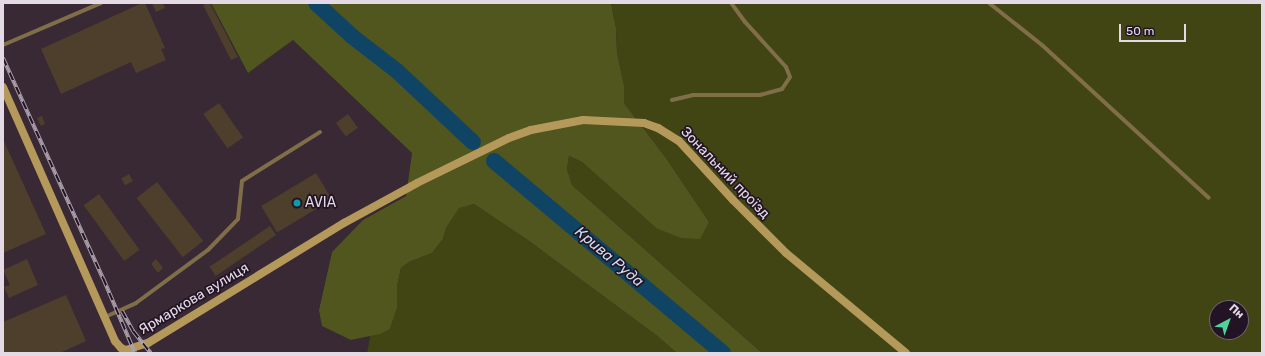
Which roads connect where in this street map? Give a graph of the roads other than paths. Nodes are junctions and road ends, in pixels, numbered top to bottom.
1 (101, 3) edge
2 (731, 3) edge
3 (989, 3) edge
4 (3, 45) edge
5 (3, 87) edge
6 (672, 100) dead end
7 (320, 132) dead end
8 (401, 192) joint
9 (1209, 198) dead end
10 (105, 317) junction
11 (906, 353) edge

1 - 4 lane
2 - 6 lane
3 - 9 lane
5 - 10 street, Ярмаркова вулиця
7 - 10 lane
8 - 10 street, Ярмаркова вулиця
8 - 11 street, Зональний проїзд

